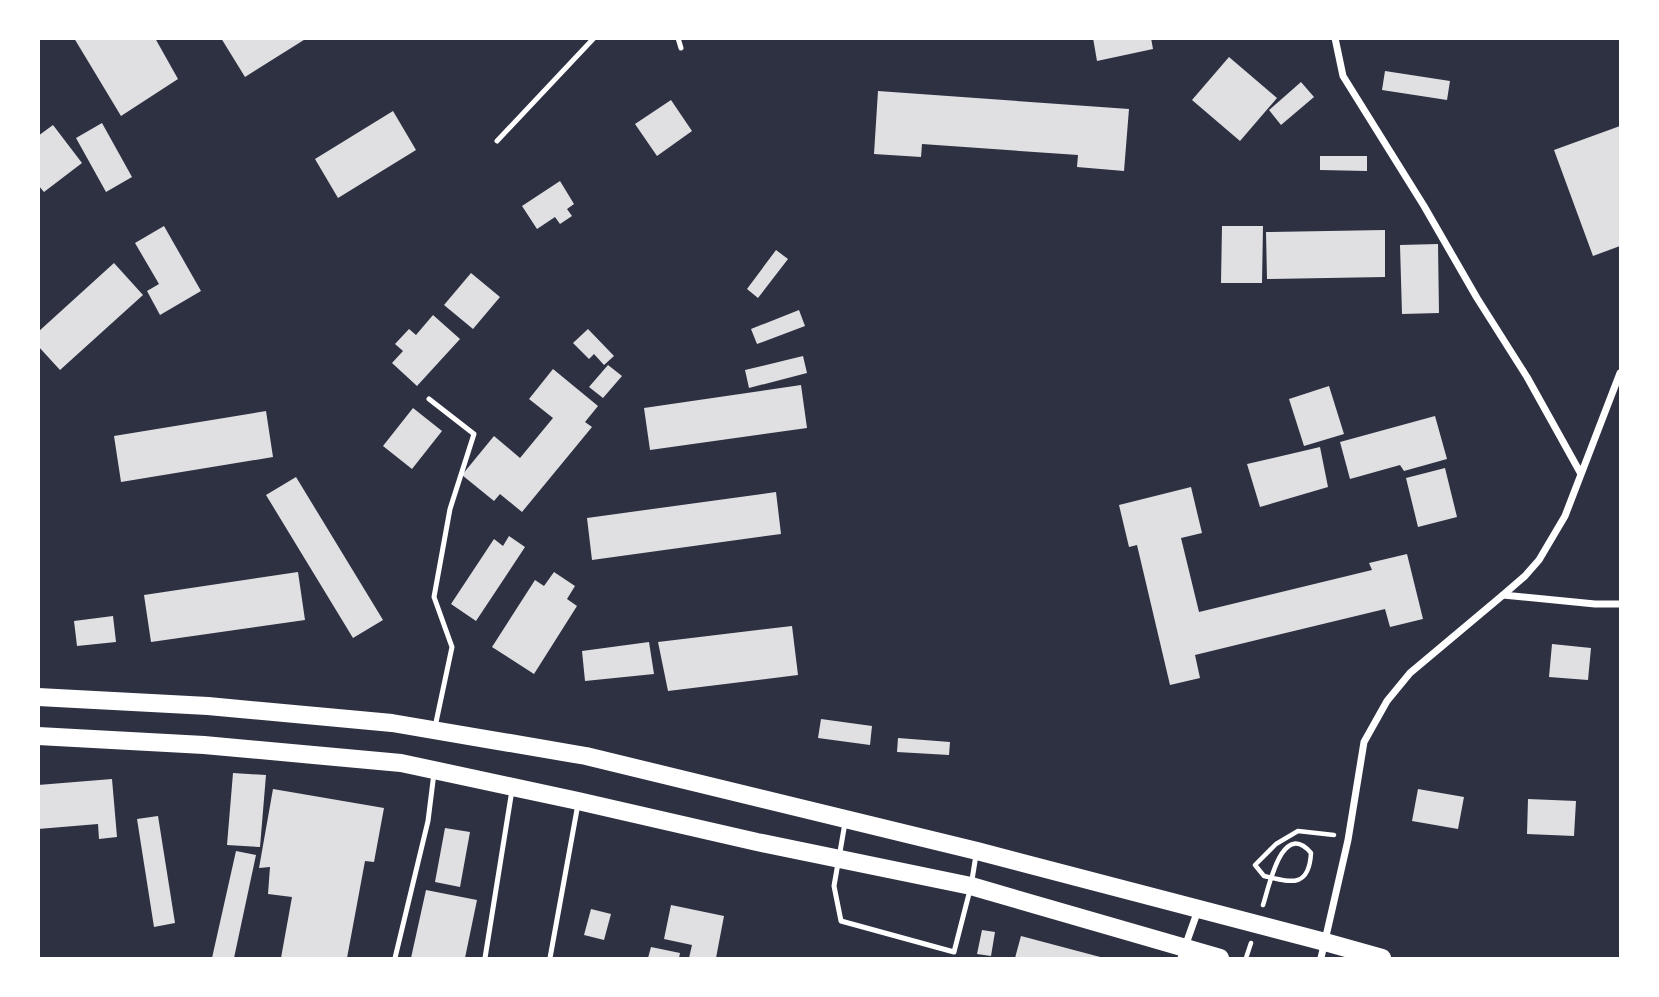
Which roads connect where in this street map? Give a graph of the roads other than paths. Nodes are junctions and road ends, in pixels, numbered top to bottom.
1 (594, 38) edge
2 (678, 38) edge
3 (1335, 38) edge
4 (681, 48) dead end
5 (497, 141) dead end
6 (1620, 373) edge
7 (429, 399) dead end
8 (1581, 474) junction
9 (1503, 595) junction
10 (1620, 604) edge
11 (38, 698) edge
12 (434, 730) junction
13 (38, 736) edge
14 (434, 770) junction
15 (513, 787) junction
16 (578, 801) junction
17 (845, 820) junction
18 (977, 851) junction
19 (839, 860) junction
20 (971, 886) junction
21 (1198, 909) junction
22 (1323, 950) edge
23 (1182, 954) edge
24 (953, 955) edge
25 (395, 958) edge
26 (485, 958) edge
27 (551, 958) edge
28 (1220, 958) edge
29 (1382, 958) edge

1 - 5 lane
2 - 4 lane
3 - 8 street
6 - 8 street
7 - 12 lane
8 - 9 street
9 - 10 street
9 - 22 street
11 - 12 main road
12 - 17 main road
13 - 14 main road
14 - 15 main road
14 - 25 lane
15 - 16 main road
15 - 26 lane
16 - 19 main road
16 - 27 lane
17 - 18 main road
17 - 19 lane
18 - 20 lane
18 - 21 main road
19 - 20 main road
19 - 24 lane
20 - 23 main road
20 - 24 lane
21 - 22 main road
21 - 23 street
22 - 29 main road
23 - 28 main road

